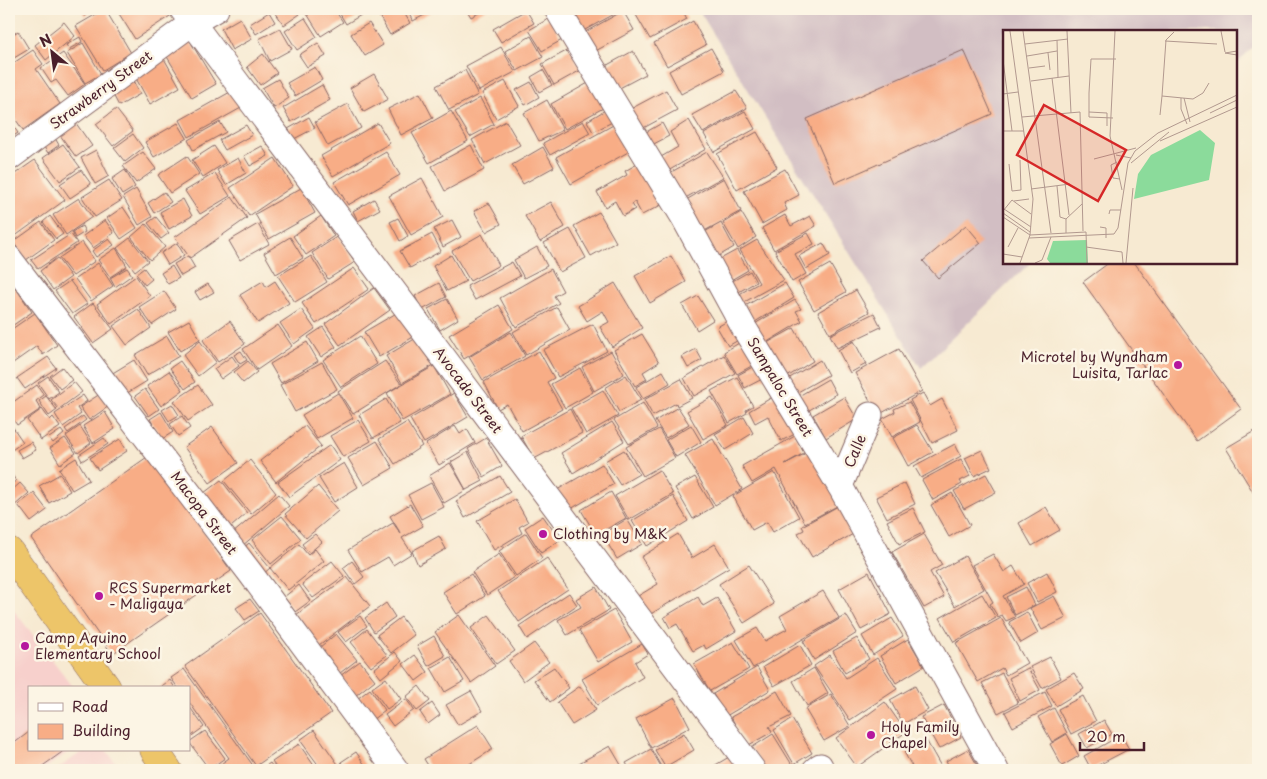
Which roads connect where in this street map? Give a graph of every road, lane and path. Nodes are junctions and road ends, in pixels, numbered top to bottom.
1 (216, 9) edge
2 (556, 9) edge
3 (187, 16) edge
4 (9, 158) edge
5 (9, 258) edge
6 (870, 415) dead end
7 (840, 486) junction
8 (9, 551) edge
9 (107, 686) edge
10 (155, 752) edge
11 (168, 770) edge
12 (396, 770) edge
13 (753, 770) edge
14 (996, 770) edge

1 - 3 street, Strawberry Street
2 - 7 street, Sampaloc Street
3 - 4 street, Strawberry Street
3 - 13 street, Avocado Street
5 - 12 street, Macopa Street
6 - 7 street, Calle
7 - 14 street, Sampaloc Street
8 - 9 highway
10 - 11 highway

